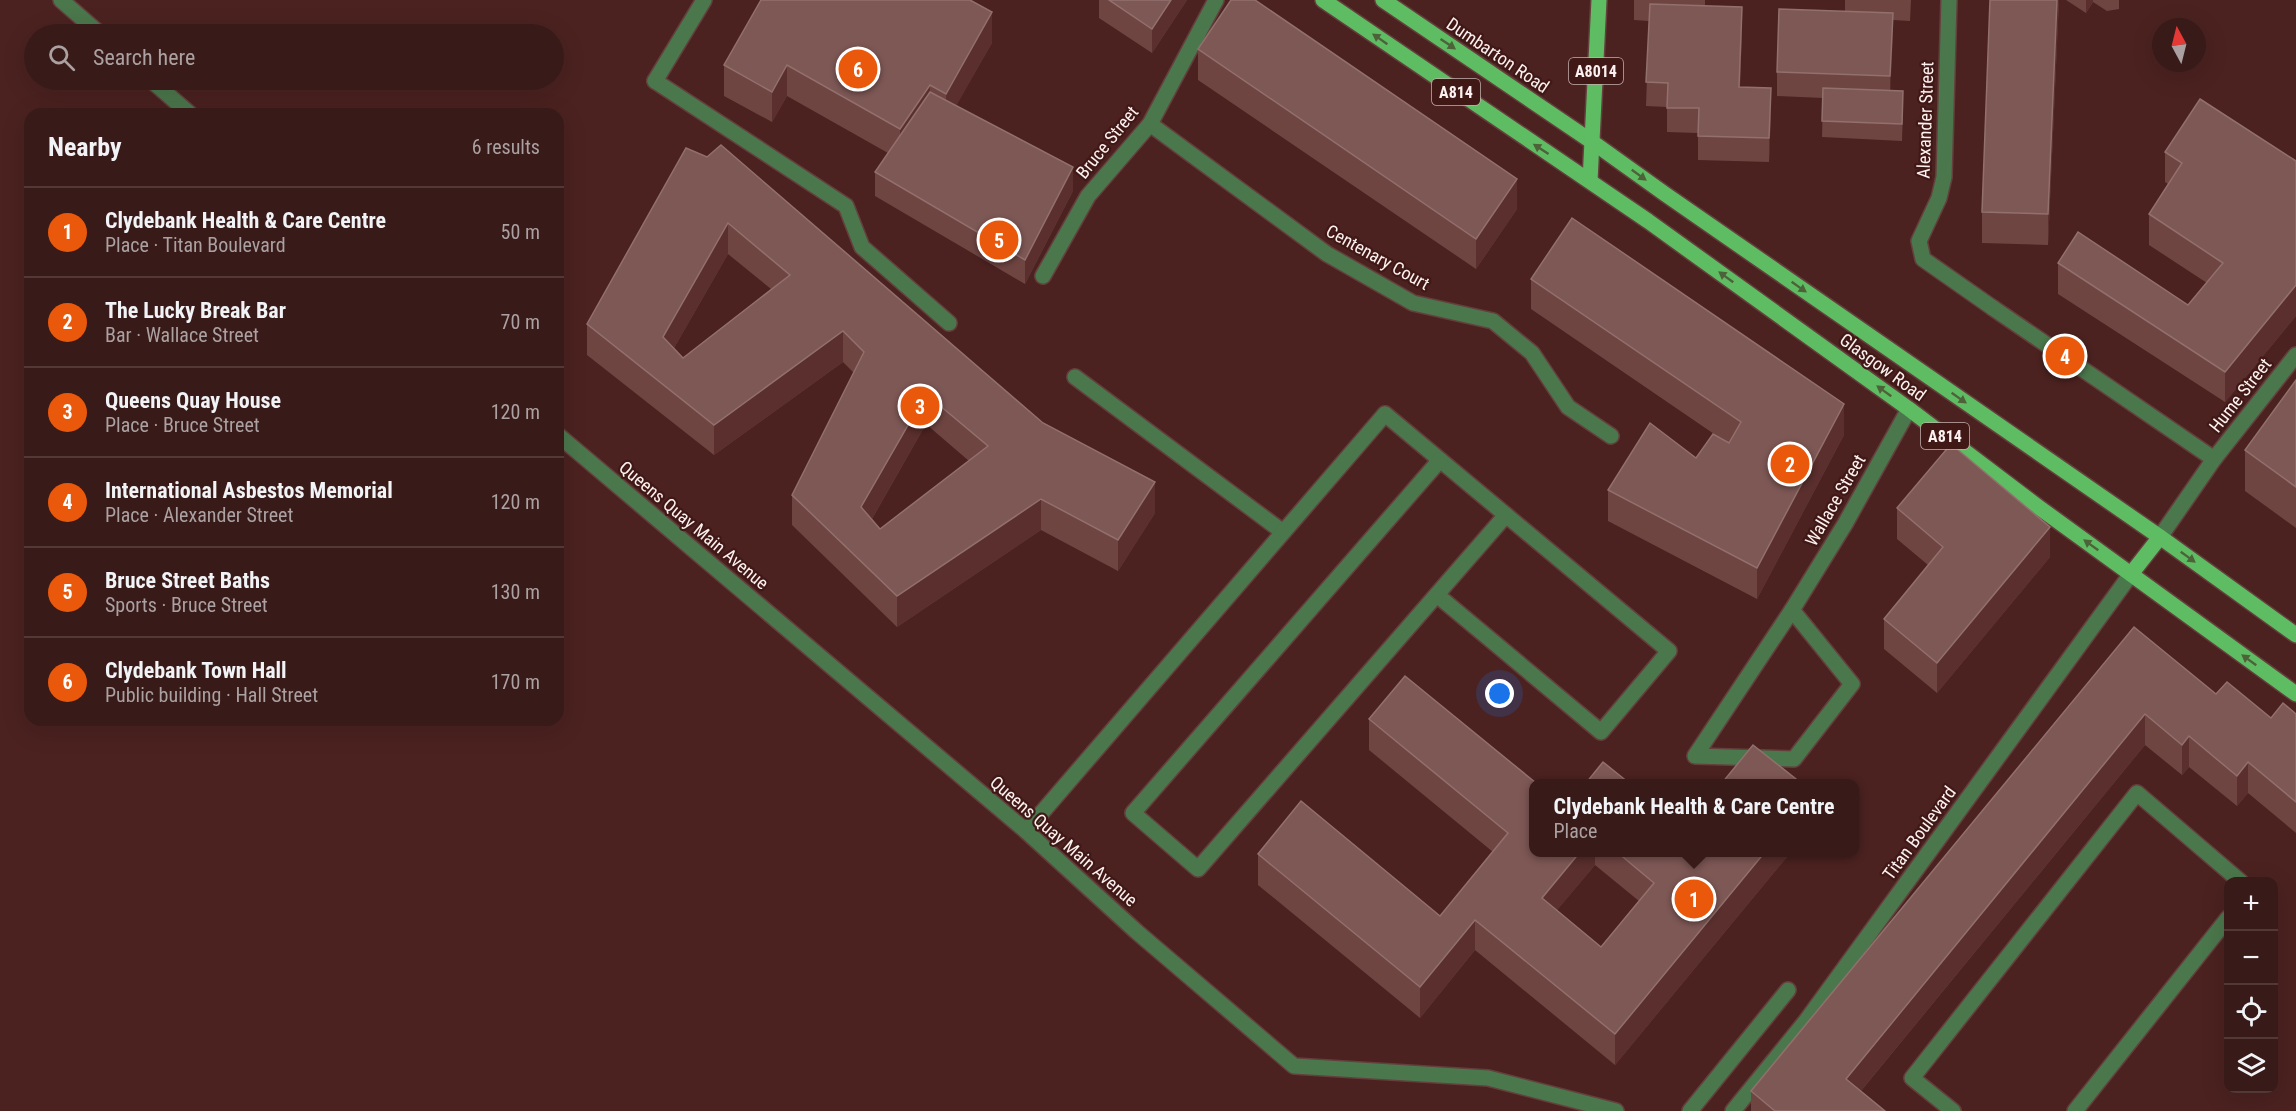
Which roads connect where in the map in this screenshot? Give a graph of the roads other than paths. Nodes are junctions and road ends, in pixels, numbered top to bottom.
1 (61, 0) edge
2 (704, 0) edge
3 (1215, 0) edge
4 (1323, 0) edge
5 (1383, 0) edge
6 (1599, 0) edge
7 (1949, 0) edge
8 (89, 24) edge
9 (162, 90) edge
10 (183, 108) edge
11 (1150, 124) junction
12 (1592, 141) junction
13 (1590, 181) junction
14 (1043, 276) dead end
15 (949, 322) dead end
16 (2296, 355) edge
17 (1075, 377) dead end
18 (1909, 409) junction
19 (1611, 436) dead end
20 (564, 440) edge
21 (2214, 459) junction
22 (1440, 460) junction
23 (1506, 515) junction
24 (1283, 532) junction
25 (2160, 537) junction
26 (2131, 574) junction
27 (1437, 595) junction
28 (1792, 610) junction
29 (2296, 635) edge
30 (2296, 694) edge
31 (1026, 831) junction
32 (2235, 877) edge
33 (2224, 924) edge
34 (1788, 990) dead end
35 (1616, 1111) edge
36 (1690, 1111) edge
37 (1733, 1111) edge
38 (1953, 1111) edge
39 (2075, 1111) edge

1 - 8 street
2 - 15 street
3 - 11 street, Bruce Street
13 -> 4 main road, A814
5 -> 12 main road, Dumbarton Road / A814
6 - 12 main road, A8014
7 - 21 street, Alexander Street
9 - 10 street
11 - 14 street, Bruce Street
11 - 19 street, Centenary Court
12 - 13 main road, A8014
12 -> 25 main road, Glasgow Road / A814
18 -> 13 main road, Glasgow Road / A814
16 - 21 street, Hume Street
17 - 24 street
26 -> 18 main road, Glasgow Road / A814
18 - 28 street, Wallace Street
20 - 31 street, Queens Quay Main Avenue
21 - 25 street, Hume Street
22 - 23 street
22 - 24 street
22 - 27 street
23 - 27 street
23 - 27 street
24 - 31 street
25 - 26 main road
25 -> 29 main road, Glasgow Road / A814
30 -> 26 main road, Glasgow Road / A814
26 - 37 street, Titan Boulevard
28 - 28 street, Wallace Street
31 - 35 street, Queens Quay Main Avenue
32 - 38 street
33 - 39 street
34 - 36 street

